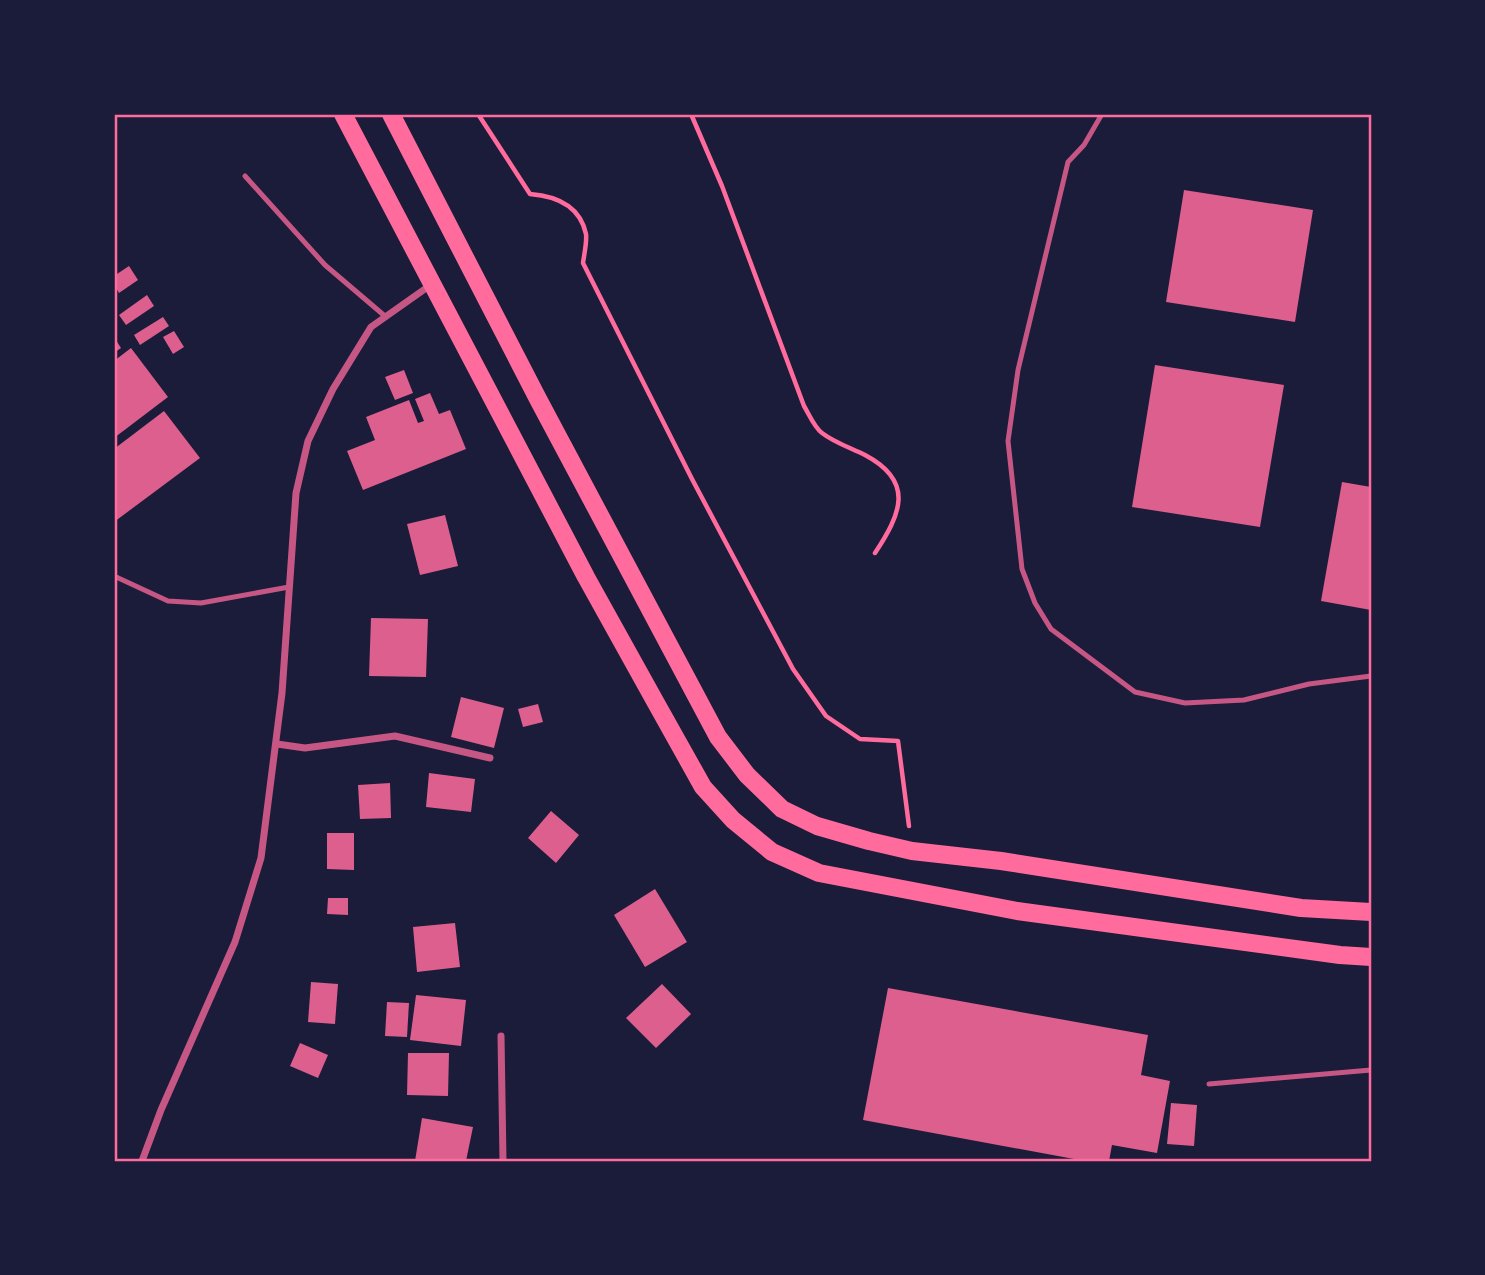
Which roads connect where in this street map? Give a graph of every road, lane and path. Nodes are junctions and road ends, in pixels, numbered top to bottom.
1 (343, 114) edge
2 (391, 114) edge
3 (478, 114) edge
4 (691, 114) edge
5 (1102, 114) edge
6 (244, 176) dead end
7 (432, 284) junction
8 (386, 317) junction
9 (875, 553) dead end
10 (114, 576) edge
11 (289, 587) junction
12 (1371, 676) edge
13 (276, 744) junction
14 (489, 758) dead end
15 (912, 851) junction
16 (1371, 912) edge
17 (1371, 957) edge
18 (501, 1036) dead end
19 (1371, 1069) edge
20 (1209, 1084) dead end
21 (142, 1161) edge
22 (503, 1161) edge

1 - 7 main road
2 - 15 main road
3 - 15 path
4 - 9 path
5 - 12 lane
6 - 8 lane
7 - 8 street
7 - 17 main road
8 - 11 street
10 - 11 lane
11 - 13 street
13 - 14 street
13 - 21 street
15 - 16 main road
18 - 22 street
19 - 20 lane

